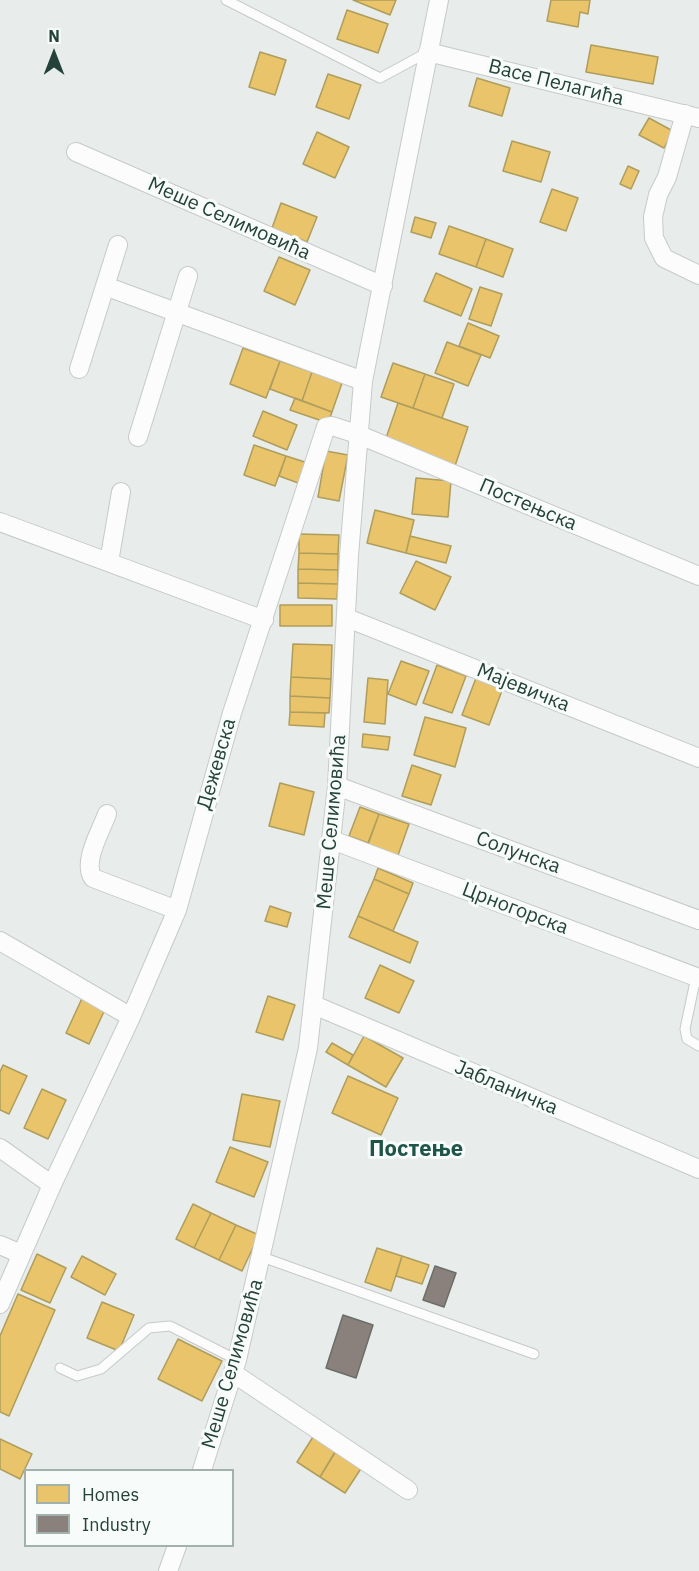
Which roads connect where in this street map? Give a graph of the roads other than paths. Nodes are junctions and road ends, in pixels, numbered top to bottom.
1 (226, 0) edge
2 (439, 0) edge
3 (428, 52) junction
4 (692, 116) edge
5 (76, 152) dead end
6 (118, 245) dead end
7 (699, 275) edge
8 (188, 276) dead end
9 (105, 286) junction
10 (382, 286) junction
11 (176, 312) junction
12 (79, 369) dead end
13 (363, 381) junction
14 (357, 434) junction
15 (138, 437) dead end
16 (121, 492) dead end
17 (0, 522) edge
18 (109, 562) junction
19 (699, 576) edge
20 (347, 618) junction
21 (264, 620) junction
22 (699, 758) edge
23 (337, 786) junction
24 (107, 814) dead end
25 (332, 840) junction
26 (177, 910) junction
27 (699, 920) edge
28 (0, 941) edge
29 (698, 978) edge
30 (314, 1005) junction
31 (131, 1017) junction
32 (699, 1046) edge
33 (0, 1148) edge
34 (699, 1169) edge
35 (52, 1185) junction
36 (0, 1245) edge
37 (21, 1254) junction
38 (262, 1257) junction
39 (0, 1304) edge
40 (534, 1354) dead end
41 (235, 1367) junction
42 (60, 1368) dead end
43 (202, 1469) edge
44 (408, 1490) dead end
45 (176, 1547) edge
46 (168, 1571) edge

1 - 3 lane
2 - 3 street, Меше Селимовића
3 - 4 street, Васе Пелагића
3 - 10 street, Меше Селимовића
4 - 7 street, Васе Пелагића
5 - 10 street, Меше Селимовића
6 - 9 street
8 - 11 street
9 - 11 street
9 - 12 street
10 - 13 street, Меше Селимовића
11 - 13 street
11 - 15 street
13 - 14 street, Меше Селимовића
14 - 19 street, Постењска
14 - 20 street, Меше Селимовића
14 - 21 street, Дежевска
16 - 18 street
17 - 18 street
18 - 21 street
20 - 22 street, Мајевичка
20 - 23 street, Меше Селимовића
21 - 26 street, Дежевска
23 - 25 street, Меше Селимовића
23 - 27 street, Солунска
24 - 26 street
25 - 29 street, Црногорска
25 - 30 street, Меше Селимовића
26 - 31 street, Дежевска
28 - 31 street
29 - 32 lane
30 - 34 street, Јабланичка
30 - 38 street, Меше Селимовића
31 - 35 street, Дежевска
33 - 35 street
35 - 37 street, Дежевска
36 - 37 street
37 - 39 street, Дежевска
38 - 40 lane, Меше Селимовића
38 - 41 street, Меше Селимовића
41 - 42 lane
41 - 43 street, Меше Селимовића
41 - 44 street
45 - 46 street

